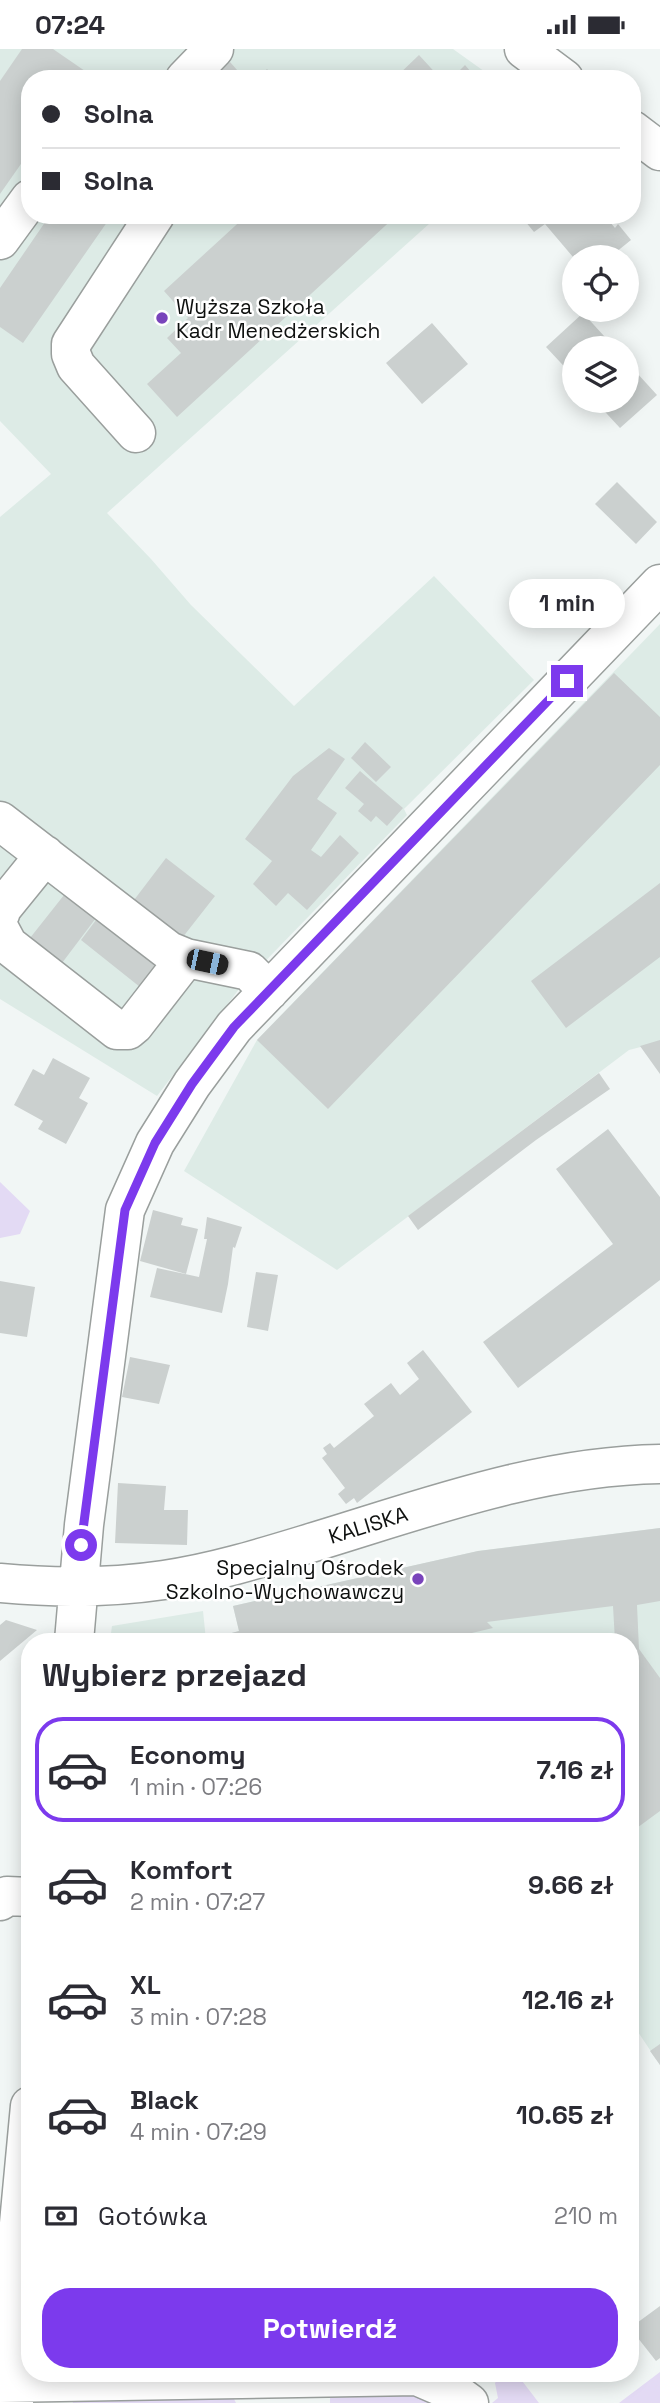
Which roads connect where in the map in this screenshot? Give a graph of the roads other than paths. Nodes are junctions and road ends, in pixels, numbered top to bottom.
1 (214, 49) edge
2 (524, 49) edge
3 (194, 70) edge
4 (552, 70) edge
5 (641, 137) edge
6 (660, 151) edge
7 (21, 211) edge
8 (149, 224) edge
9 (0, 240) edge
10 (136, 433) dead end
11 (660, 584) edge
12 (0, 821) edge
13 (45, 855) junction
14 (0, 914) edge
15 (0, 930) edge
16 (186, 958) junction
17 (270, 991) junction
18 (660, 1464) edge
19 (0, 1583) edge
20 (77, 1586) junction
21 (74, 1633) edge
22 (21, 1897) edge
23 (0, 1901) edge
24 (21, 2202) edge
25 (247, 2382) edge
26 (429, 2382) edge
27 (9, 2389) edge
28 (469, 2403) edge

1 - 3 street
2 - 4 street
5 - 6 street
7 - 9 street
8 - 10 street
11 - 17 street
12 - 13 street
13 - 14 street
13 - 16 street
15 - 16 street
16 - 17 street
17 - 20 street
18 - 20 street, KALISKA
19 - 20 street, KALISKA
20 - 21 street
22 - 23 street
24 - 27 street
25 - 27 street
26 - 28 street

